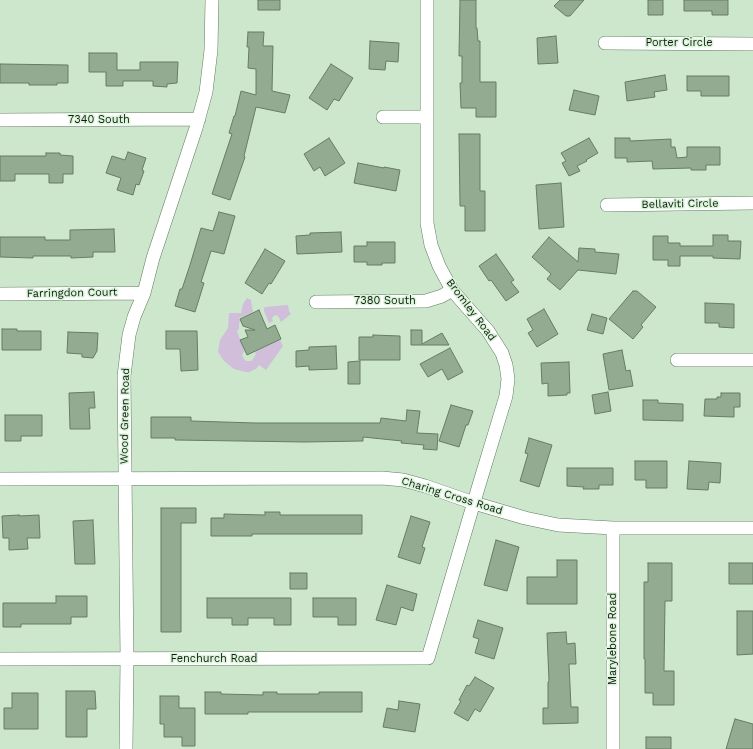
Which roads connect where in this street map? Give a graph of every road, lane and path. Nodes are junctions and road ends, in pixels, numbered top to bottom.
1 (212, 0) edge
2 (427, 0) edge
3 (604, 43) dead end
4 (753, 44) edge
5 (383, 117) dead end
6 (427, 117) junction
7 (199, 119) junction
8 (0, 120) edge
9 (753, 203) edge
10 (607, 205) dead end
11 (452, 290) junction
12 (144, 292) junction
13 (0, 294) edge
14 (316, 302) dead end
15 (677, 360) dead end
16 (753, 360) edge
17 (125, 478) junction
18 (0, 479) edge
19 (474, 503) junction
20 (613, 528) junction
21 (753, 528) edge
22 (428, 658) joint
23 (0, 659) edge
24 (127, 659) junction
25 (126, 749) edge
26 (612, 749) edge

1 - 7 street, Wood Green Road
2 - 6 street, Bromley Road
3 - 4 street, Porter Circle
5 - 6 street
6 - 11 street, Bromley Road
7 - 8 street, 7340 South
7 - 12 street, Wood Green Road
9 - 10 street, Bellaviti Circle
11 - 14 street, 7380 South
11 - 19 street, Bromley Road
12 - 13 street, Farringdon Court
12 - 17 street, Wood Green Road
15 - 16 street
17 - 18 street, Charing Cross Road
17 - 19 street, Charing Cross Road
17 - 24 street, Wood Green Road
19 - 20 street, Charing Cross Road
19 - 22 street, Bromley Road
20 - 21 street, Charing Cross Road
20 - 26 street, Marylebone Road
22 - 24 street, Fenchurch Road
23 - 24 street, Fenchurch Road
24 - 25 street, Wood Green Road

